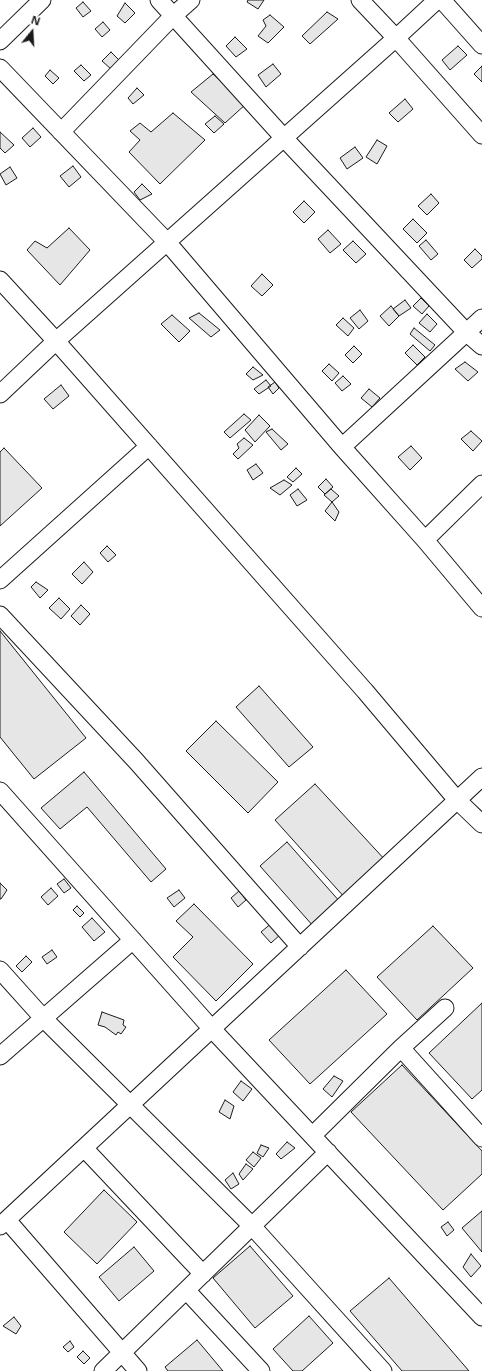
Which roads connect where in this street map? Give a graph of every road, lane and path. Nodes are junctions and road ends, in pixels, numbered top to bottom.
1 (42, 0) edge
2 (159, 0) edge
3 (192, 0) edge
4 (360, 0) edge
5 (436, 0) edge
6 (442, 0) edge
7 (173, 16) junction
8 (396, 38) junction
9 (0, 41) edge
10 (482, 45) edge
11 (0, 68) edge
12 (61, 132) junction
13 (482, 135) edge
14 (284, 138) junction
15 (167, 242) junction
16 (0, 280) edge
17 (482, 318) edge
18 (467, 333) junction
19 (56, 342) junction
20 (482, 346) edge
21 (0, 394) edge
22 (149, 446) junction
23 (342, 447) junction
24 (482, 484) edge
25 (425, 540) junction
26 (0, 580) edge
27 (482, 608) edge
28 (0, 615) edge
29 (482, 777) edge
30 (0, 791) edge
31 (458, 800) junction
32 (482, 824) edge
33 (133, 940) junction
34 (300, 947) junction
35 (0, 970) edge
36 (445, 1008) dead end
37 (44, 1019) junction
38 (212, 1029) junction
39 (400, 1048) junction
40 (0, 1056) edge
41 (130, 1105) junction
42 (312, 1135) junction
43 (482, 1138) edge
44 (84, 1148) junction
45 (328, 1152) junction
46 (4, 1223) edge
47 (252, 1226) junction
48 (203, 1274) junction
49 (187, 1290) junction
50 (482, 1316) edge
51 (122, 1354) junction
52 (103, 1371) edge
53 (138, 1371) edge
54 (261, 1371) edge
55 (383, 1371) edge

1 - 9 street
2 - 7 street
3 - 7 street
4 - 8 street
5 - 8 street
6 - 10 street
7 - 12 street
7 - 14 street
8 - 13 street
8 - 14 street
11 - 12 street
12 - 15 street
14 - 15 street
14 - 18 street
15 - 19 street
15 - 23 street
16 - 19 street
17 - 18 street
18 - 20 street
18 - 23 street
19 - 21 street
19 - 22 street
22 - 26 street
22 - 31 street
23 - 25 street
24 - 25 street
25 - 27 street
28 - 34 street
29 - 31 street
30 - 33 street
31 - 32 street
31 - 34 street
33 - 37 street
33 - 38 street
34 - 38 street
35 - 37 street
36 - 39 street
37 - 40 street
37 - 41 street
38 - 41 street
38 - 42 street
39 - 42 street
39 - 43 street
41 - 44 street
41 - 47 street
42 - 45 street
44 - 46 street
44 - 48 street
45 - 47 street
45 - 50 street
46 - 51 street
47 - 48 street
47 - 55 street
48 - 49 street
49 - 51 street
49 - 54 street
51 - 52 street
51 - 53 street

